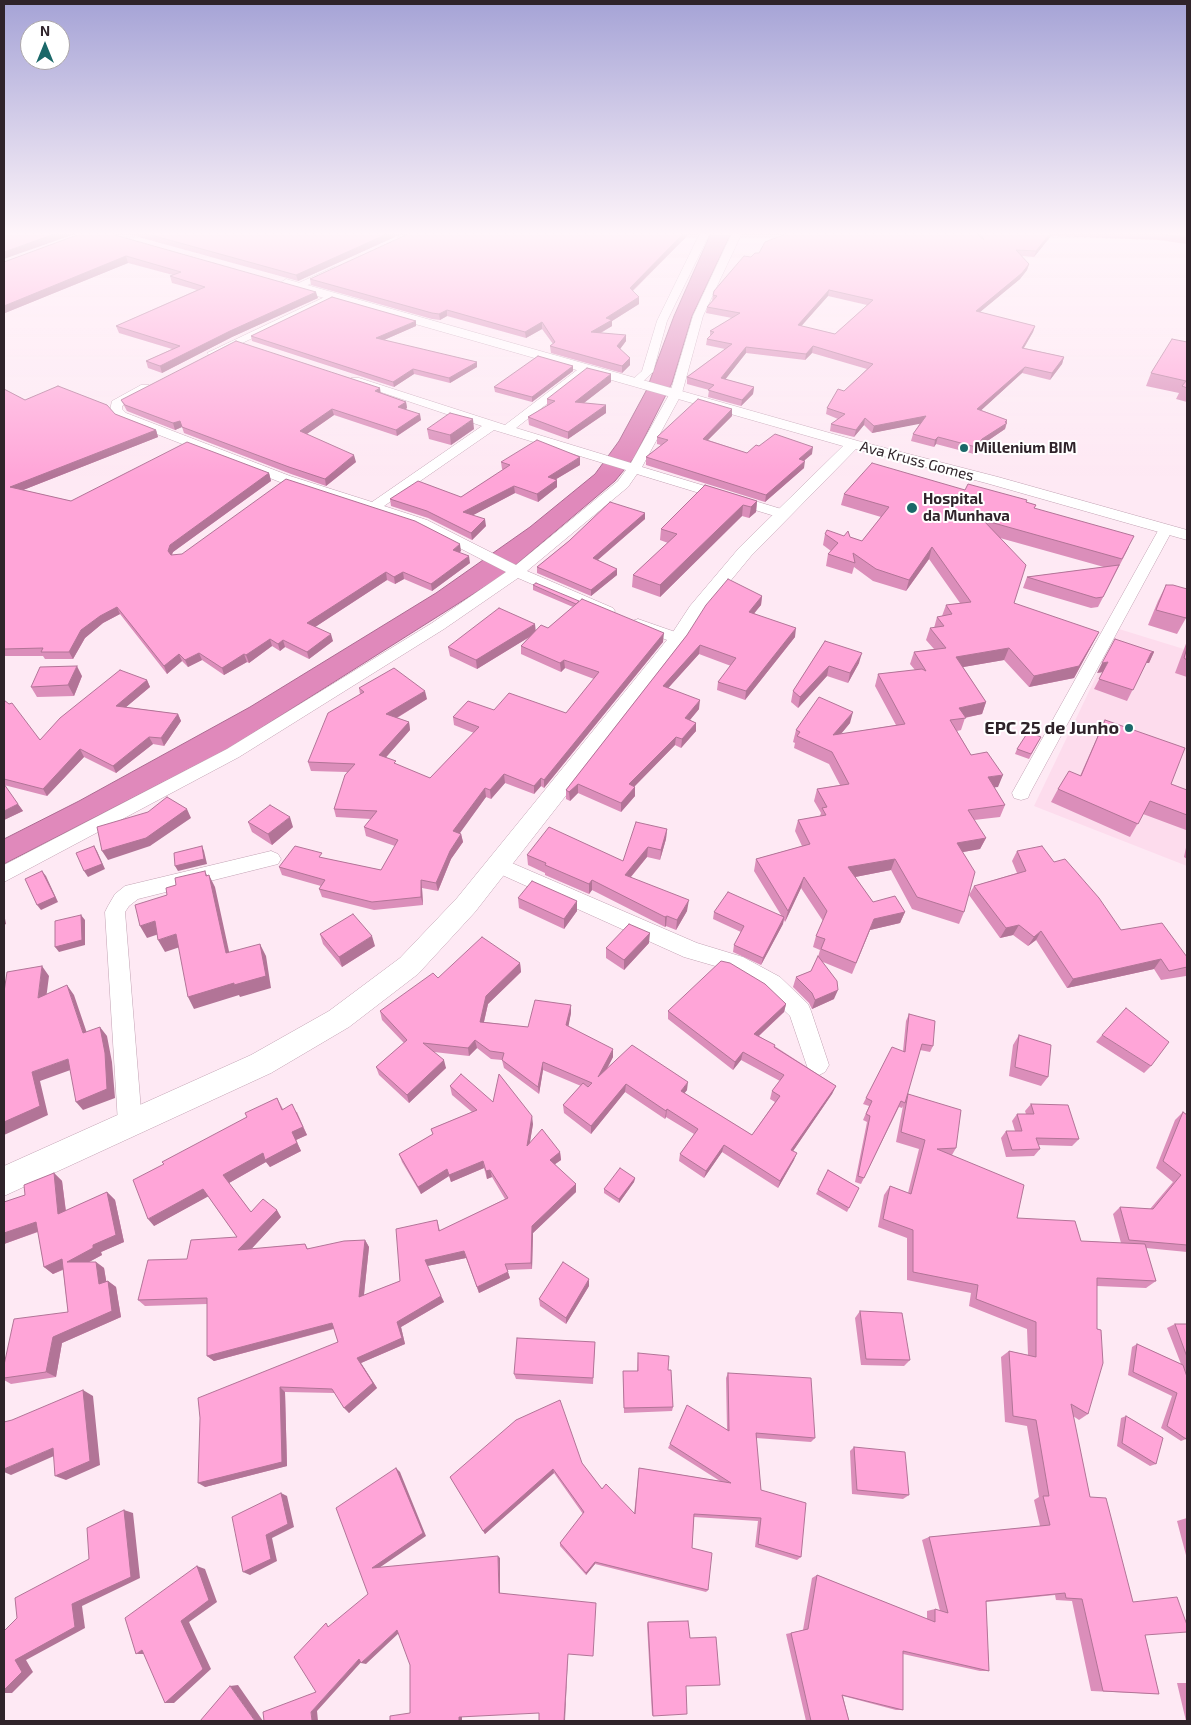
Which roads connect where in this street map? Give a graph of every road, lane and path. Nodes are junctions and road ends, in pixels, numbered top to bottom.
1 (291, 316) edge
2 (400, 316) edge
3 (664, 316) edge
4 (698, 316) edge
5 (237, 341) junction
6 (256, 348) edge
7 (203, 358) edge
8 (585, 369) junction
9 (341, 375) edge
10 (160, 380) edge
11 (636, 383) junction
12 (676, 393) junction
13 (492, 425) junction
14 (508, 429) junction
15 (852, 444) junction
16 (636, 468) junction
17 (286, 479) junction
18 (270, 490) edge
19 (374, 507) junction
20 (783, 514) junction
21 (1166, 529) junction
22 (1187, 535) edge
23 (517, 572) junction
24 (678, 639) junction
25 (1021, 793) dead end
26 (271, 860) dead end
27 (498, 865) junction
28 (4, 874) edge
29 (817, 1065) dead end
30 (130, 1124) junction
31 (4, 1181) edge

1 - 5 street
2 - 8 street, Ava Kruss Gomes
3 - 11 street
4 - 12 street
5 - 6 street
5 - 7 street
8 - 11 street, Ava Kruss Gomes
8 - 14 street
9 - 13 street
10 - 17 street
11 - 12 street, Ava Kruss Gomes
12 - 15 street, Ava Kruss Gomes
12 - 16 street
13 - 14 street
13 - 19 street
14 - 16 street
15 - 20 street
15 - 21 street, Ava Kruss Gomes
16 - 20 street
16 - 23 street
17 - 18 street
17 - 19 street
19 - 23 street
20 - 24 street
21 - 22 street, Ava Kruss Gomes
21 - 25 street
23 - 24 street
23 - 28 street
24 - 27 street
26 - 30 street
27 - 29 street
27 - 30 street
30 - 31 street

